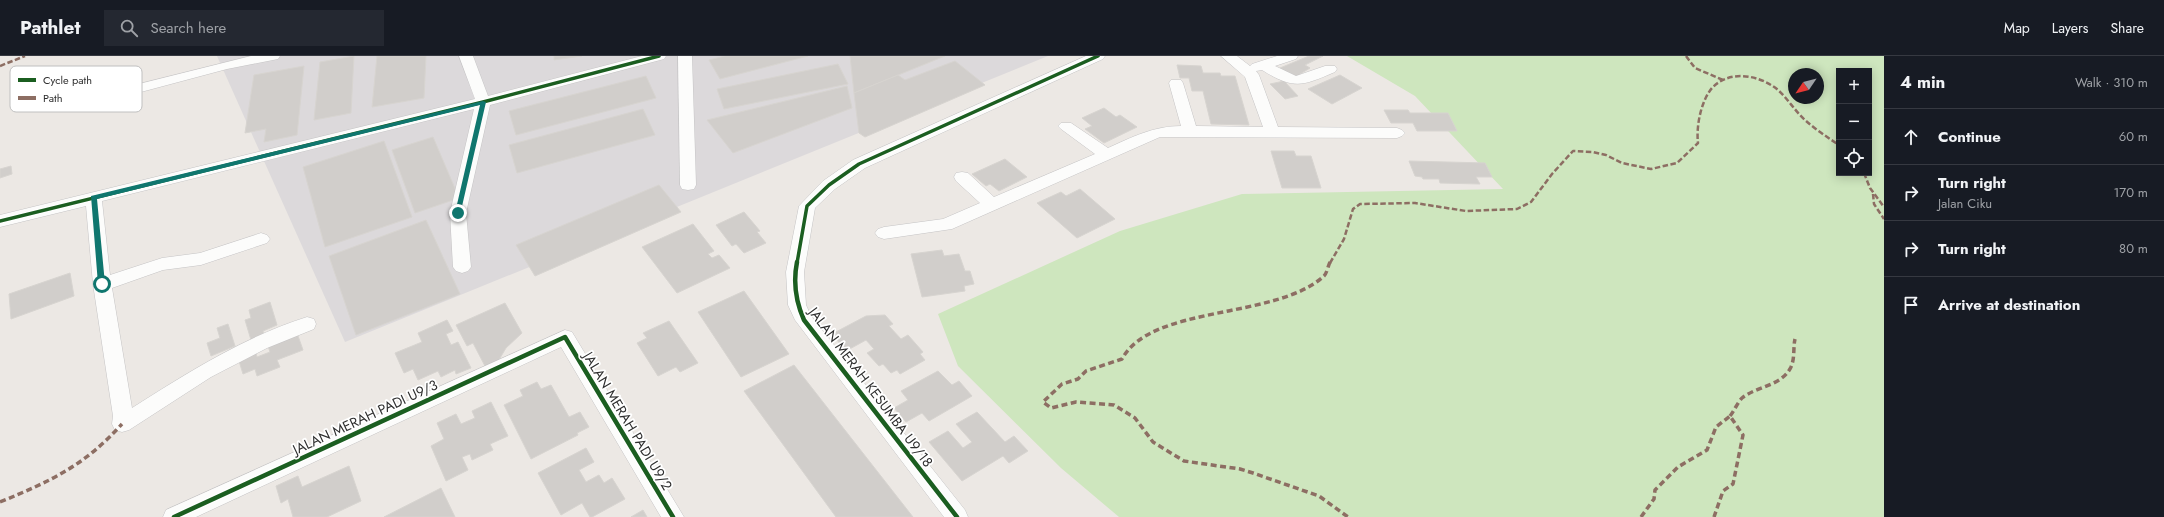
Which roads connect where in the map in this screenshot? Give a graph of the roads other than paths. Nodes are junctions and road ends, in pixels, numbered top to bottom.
1 (273, 56) edge
2 (466, 56) edge
3 (659, 56) edge
4 (685, 56) edge
5 (1098, 56) edge
6 (1228, 56) edge
7 (1291, 56) edge
8 (1264, 65) junction
9 (1330, 69) dead end
10 (1247, 70) junction
11 (1176, 82) dead end
12 (142, 87) edge
13 (483, 102) junction
14 (1066, 126) dead end
15 (1190, 131) junction
16 (1272, 132) junction
17 (1397, 133) dead end
18 (1106, 154) junction
19 (962, 177) dead end
20 (688, 185) dead end
21 (94, 197) junction
22 (992, 205) junction
23 (0, 221) edge
24 (884, 233) dead end
25 (261, 239) dead end
26 (462, 267) dead end
27 (102, 284) junction
28 (307, 324) dead end
29 (565, 337) joint
30 (174, 517) edge
31 (673, 517) edge
32 (957, 517) edge

1 - 12 street
2 - 13 street
3 - 13 street
4 - 20 street
5 - 32 street, JALAN MERAH KESUMBA U9/18
6 - 10 street
7 - 8 street
8 - 9 street
8 - 10 street
10 - 16 street
11 - 15 street
13 - 21 street
13 - 26 street
14 - 18 street
15 - 16 street
15 - 18 street
16 - 17 street
18 - 22 street
19 - 22 street
21 - 23 street
21 - 27 street
22 - 24 street
25 - 27 street
27 - 28 street
29 - 30 street, JALAN MERAH PADI U9/3
29 - 31 street, JALAN MERAH PADI U9/2

